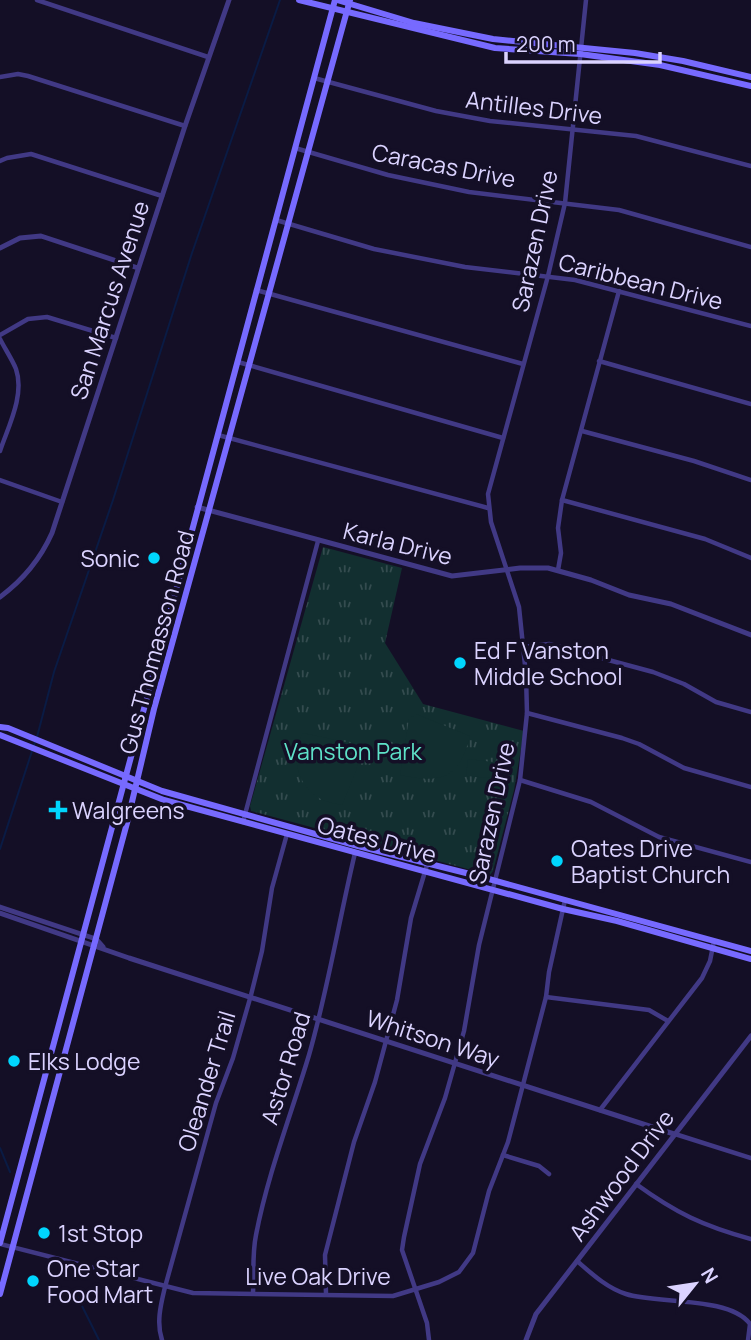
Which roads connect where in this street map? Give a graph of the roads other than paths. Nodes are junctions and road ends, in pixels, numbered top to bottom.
1 (37, 0) edge
2 (229, 0) edge
3 (299, 0) edge
4 (336, 0) edge
5 (586, 0) edge
6 (350, 2) edge
7 (333, 8) junction
8 (347, 12) junction
9 (420, 27) junction
10 (581, 50) junction
11 (208, 57) junction
12 (0, 76) edge
13 (751, 77) edge
14 (314, 78) junction
15 (328, 82) junction
16 (751, 86) edge
17 (185, 126) junction
18 (572, 130) junction
19 (295, 148) junction
20 (309, 152) junction
21 (0, 161) edge
22 (751, 166) edge
23 (162, 196) junction
24 (565, 203) junction
25 (276, 220) junction
26 (289, 223) junction
27 (751, 247) edge
28 (0, 248) edge
29 (138, 268) junction
30 (548, 276) junction
31 (256, 290) junction
32 (619, 291) junction
33 (270, 294) junction
34 (751, 326) edge
35 (0, 337) edge
36 (116, 338) junction
37 (599, 361) junction
38 (236, 362) junction
39 (523, 364) junction
40 (250, 365) junction
41 (751, 404) edge
42 (582, 431) junction
43 (218, 435) junction
44 (230, 438) junction
45 (503, 438) junction
46 (0, 451) edge
47 (0, 480) edge
48 (751, 480) edge
49 (562, 500) junction
50 (62, 502) junction
51 (197, 507) junction
52 (488, 508) junction
53 (209, 510) junction
54 (318, 541) junction
55 (751, 558) edge
56 (508, 570) junction
57 (558, 570) junction
58 (0, 597) edge
59 (751, 635) edge
60 (161, 646) junction
61 (523, 646) junction
62 (170, 650) junction
63 (751, 712) edge
64 (527, 713) junction
65 (0, 727) edge
66 (0, 735) edge
67 (125, 776) junction
68 (520, 780) junction
69 (138, 781) junction
70 (123, 785) junction
71 (751, 787) edge
72 (135, 790) junction
73 (244, 818) junction
74 (288, 829) junction
75 (357, 849) junction
76 (751, 862) edge
77 (427, 868) junction
78 (493, 885) junction
79 (565, 900) junction
80 (0, 907) edge
81 (563, 909) junction
82 (0, 913) edge
83 (82, 937) junction
84 (95, 942) junction
85 (713, 945) junction
86 (750, 953) edge
87 (251, 995) junction
88 (546, 998) junction
89 (318, 1019) junction
90 (668, 1021) junction
91 (751, 1036) edge
92 (385, 1040) junction
93 (455, 1064) junction
94 (523, 1085) junction
95 (600, 1111) junction
96 (32, 1121) junction
97 (46, 1124) junction
98 (674, 1134) junction
99 (503, 1155) junction
100 (751, 1158) edge
101 (549, 1174) dead end
102 (636, 1184) junction
103 (751, 1239) edge
104 (0, 1244) edge
105 (14, 1247) junction
106 (577, 1261) junction
107 (165, 1287) junction
108 (415, 1288) junction
109 (254, 1293) junction
110 (0, 1294) edge
111 (326, 1294) junction
112 (162, 1340) edge
113 (429, 1340) edge
114 (526, 1340) edge
115 (748, 1340) edge

1 - 11 street
2 - 11 street, San Marcus Avenue
3 - 7 main road
4 - 6 main road
4 - 7 main road, Gus Thomasson Road
5 - 10 street, Sarazen Drive
6 - 8 main road, Gus Thomasson Road
6 - 9 main road
7 - 8 main road
7 - 14 main road, Gus Thomasson Road
8 - 9 main road
8 - 15 main road, Gus Thomasson Road
9 - 10 main road
10 - 13 main road
10 - 16 main road
10 - 18 street, Sarazen Drive
11 - 17 street, San Marcus Avenue
12 - 17 street
14 - 15 street, Antilles Drive
14 - 19 main road, Gus Thomasson Road
15 - 18 street, Antilles Drive
15 - 20 main road, Gus Thomasson Road
17 - 23 street, San Marcus Avenue
18 - 22 street, Antilles Drive
18 - 24 street, Sarazen Drive
19 - 20 street, Caracas Drive
19 - 25 main road, Gus Thomasson Road
20 - 24 street, Caracas Drive
20 - 26 main road, Gus Thomasson Road
21 - 23 street
23 - 29 street, San Marcus Avenue
24 - 27 street, Caracas Drive
24 - 30 street, Sarazen Drive
25 - 26 street, Caribbean Drive
25 - 31 main road, Gus Thomasson Road
26 - 30 street, Caribbean Drive
26 - 33 main road, Gus Thomasson Road
28 - 29 street
29 - 36 street, San Marcus Avenue
30 - 32 street, Caribbean Drive
30 - 39 street, Sarazen Drive
31 - 33 street
31 - 38 main road, Gus Thomasson Road
32 - 34 street, Caribbean Drive
32 - 37 street
33 - 39 street
33 - 40 main road, Gus Thomasson Road
35 - 36 street
35 - 46 street
36 - 50 street, San Marcus Avenue
37 - 41 street
37 - 42 street
38 - 40 street
38 - 43 main road, Gus Thomasson Road
39 - 45 street, Sarazen Drive
40 - 44 main road, Gus Thomasson Road
40 - 45 street
42 - 48 street
42 - 49 street
43 - 44 street
43 - 51 main road, Gus Thomasson Road
44 - 52 street
44 - 53 main road, Gus Thomasson Road
45 - 52 street, Sarazen Drive
47 - 50 street
49 - 55 street
49 - 57 street
50 - 58 street, San Marcus Avenue
51 - 53 street, Karla Drive
51 - 60 main road, Gus Thomasson Road
52 - 56 street, Sarazen Drive
53 - 54 street, Karla Drive
53 - 62 main road, Gus Thomasson Road
54 - 56 street, Karla Drive
54 - 73 street
56 - 57 street, Karla Drive
56 - 61 street, Sarazen Drive
57 - 59 street, Karla Drive
60 - 62 main road
60 - 67 main road, Gus Thomasson Road
61 - 63 street
61 - 64 street, Sarazen Drive
62 - 69 main road, Gus Thomasson Road
64 - 68 street, Sarazen Drive
64 - 71 street
65 - 67 main road, Oates Drive
66 - 70 main road, Oates Drive
67 - 69 main road, Oates Drive
67 - 70 main road, Gus Thomasson Road
68 - 76 street
68 - 78 street, Sarazen Drive
69 - 72 main road, Gus Thomasson Road
69 - 73 main road, Oates Drive
70 - 72 main road, Oates Drive
70 - 83 main road, Gus Thomasson Road
72 - 73 main road, Oates Drive
72 - 84 main road, Gus Thomasson Road
73 - 74 main road, Oates Drive
74 - 75 main road, Oates Drive
74 - 87 street, Oleander Trail
75 - 77 main road, Oates Drive
75 - 89 street, Astor Road
77 - 78 main road, Oates Drive
77 - 92 street
78 - 79 main road, Oates Drive
78 - 81 main road, Oates Drive
78 - 93 street, Sarazen Drive
79 - 81 street, Live Oak Drive
79 - 85 main road, Oates Drive
80 - 83 street
81 - 85 main road, Oates Drive
81 - 88 street, Live Oak Drive
82 - 83 street
83 - 84 street, Whitson Way
83 - 96 main road, Gus Thomasson Road
84 - 87 street, Whitson Way
84 - 97 main road, Gus Thomasson Road
85 - 86 main road, Oates Drive
85 - 90 street
87 - 89 street, Whitson Way
87 - 107 street, Oleander Trail
88 - 90 street
88 - 94 street, Live Oak Drive
89 - 92 street, Whitson Way
89 - 109 street, Astor Road
90 - 95 street
91 - 98 street, Ashwood Drive
92 - 93 street, Whitson Way
92 - 111 street
93 - 94 street, Whitson Way
93 - 108 street, Sarazen Drive
94 - 95 street, Whitson Way
94 - 99 street, Live Oak Drive
95 - 98 street, Whitson Way
96 - 97 main road
96 - 104 main road, Gus Thomasson Road
97 - 105 main road, Gus Thomasson Road
98 - 100 street, Whitson Way
98 - 102 street, Ashwood Drive
99 - 101 street
99 - 108 street, Live Oak Drive
102 - 103 street
102 - 106 street, Ashwood Drive
104 - 105 street, Live Oak Drive
105 - 107 street, Live Oak Drive
105 - 110 main road, Gus Thomasson Road
106 - 114 street, Ashwood Drive
106 - 115 street
107 - 109 street, Live Oak Drive
107 - 112 street, Oleander Trail
108 - 111 street, Live Oak Drive
108 - 113 street, Sarazen Drive
109 - 111 street, Live Oak Drive

